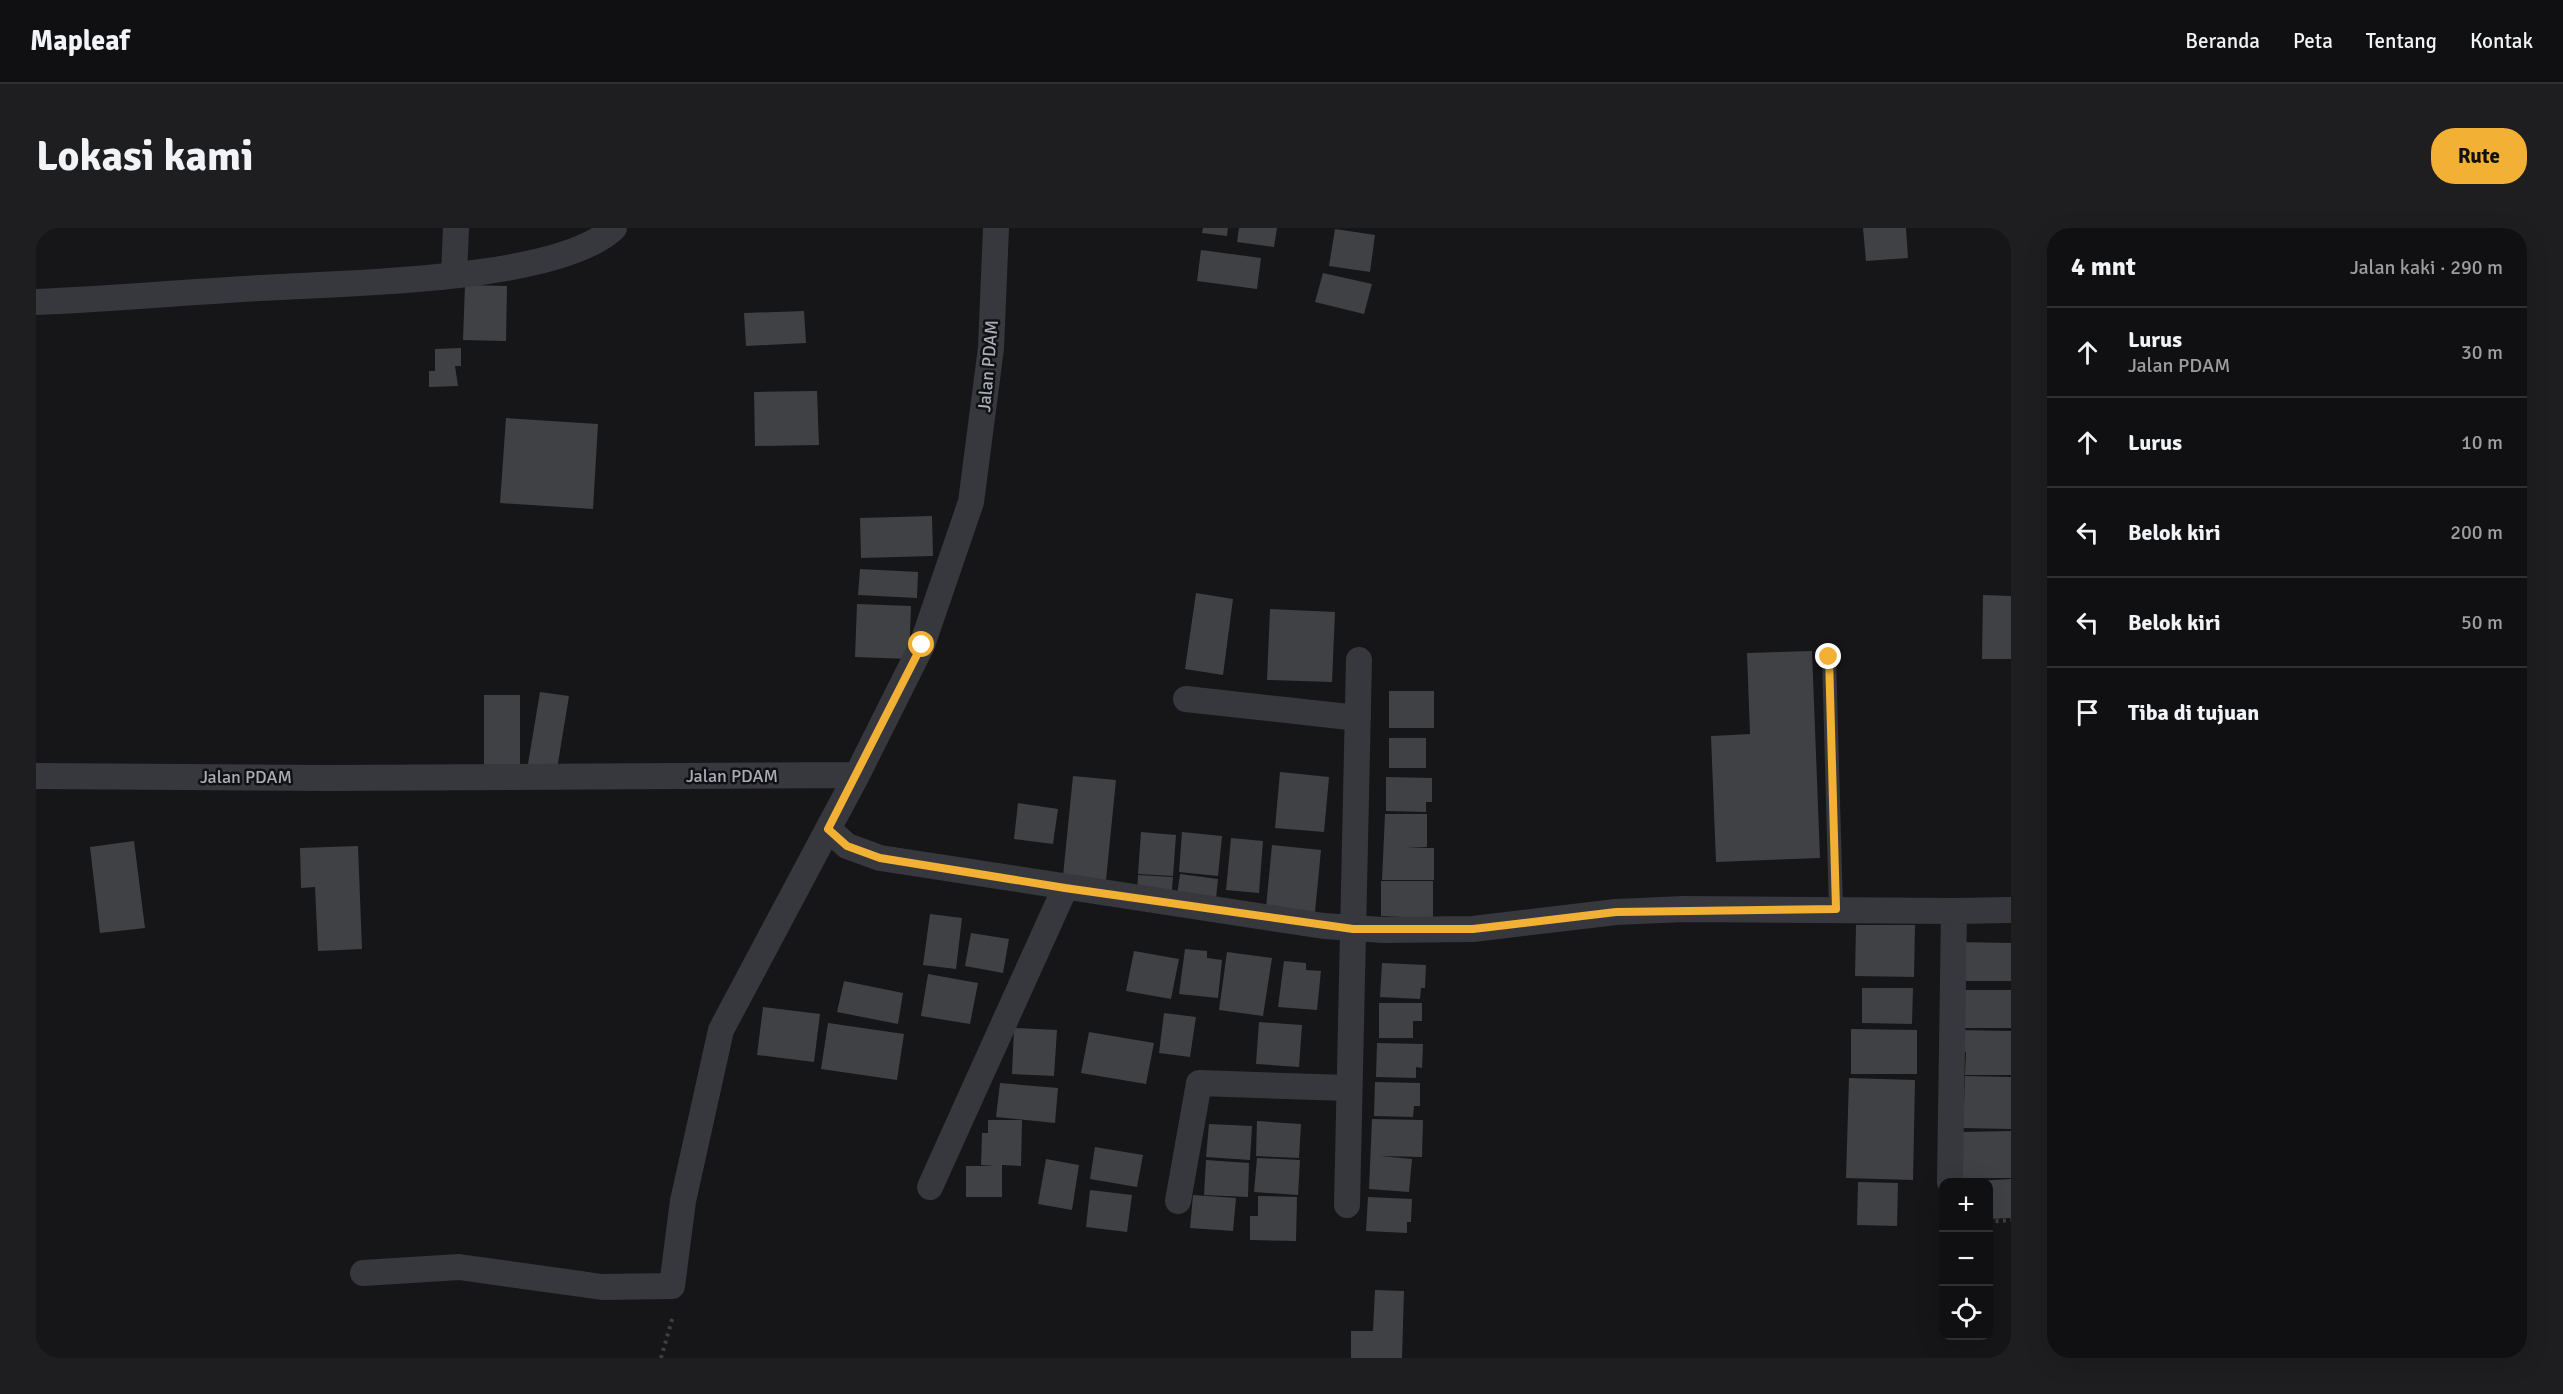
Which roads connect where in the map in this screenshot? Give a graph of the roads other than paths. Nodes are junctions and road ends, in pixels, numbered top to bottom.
1 (456, 228) edge
2 (614, 228) edge
3 (996, 228) edge
4 (454, 275) junction
5 (36, 302) edge
6 (1829, 657) dead end
7 (1359, 660) dead end
8 (1186, 699) dead end
9 (1358, 718) junction
10 (856, 775) junction
11 (36, 776) edge
12 (828, 829) junction
13 (1065, 888) junction
14 (1836, 909) junction
15 (2011, 910) edge
16 (1954, 911) junction
17 (1353, 929) junction
18 (1348, 1088) junction
19 (1950, 1178) edge
20 (930, 1187) dead end
21 (1178, 1201) dead end
22 (1347, 1205) dead end
23 (363, 1273) dead end

1 - 4 street
2 - 4 street
3 - 10 street, Jalan PDAM
4 - 5 street
6 - 14 lane
7 - 9 street
8 - 9 street
9 - 17 street
10 - 11 street, Jalan PDAM
10 - 12 street
12 - 13 street
12 - 23 street
13 - 17 street
13 - 20 street
14 - 16 street
14 - 17 street
15 - 16 street
16 - 19 street
17 - 18 street
18 - 21 street
18 - 22 street

